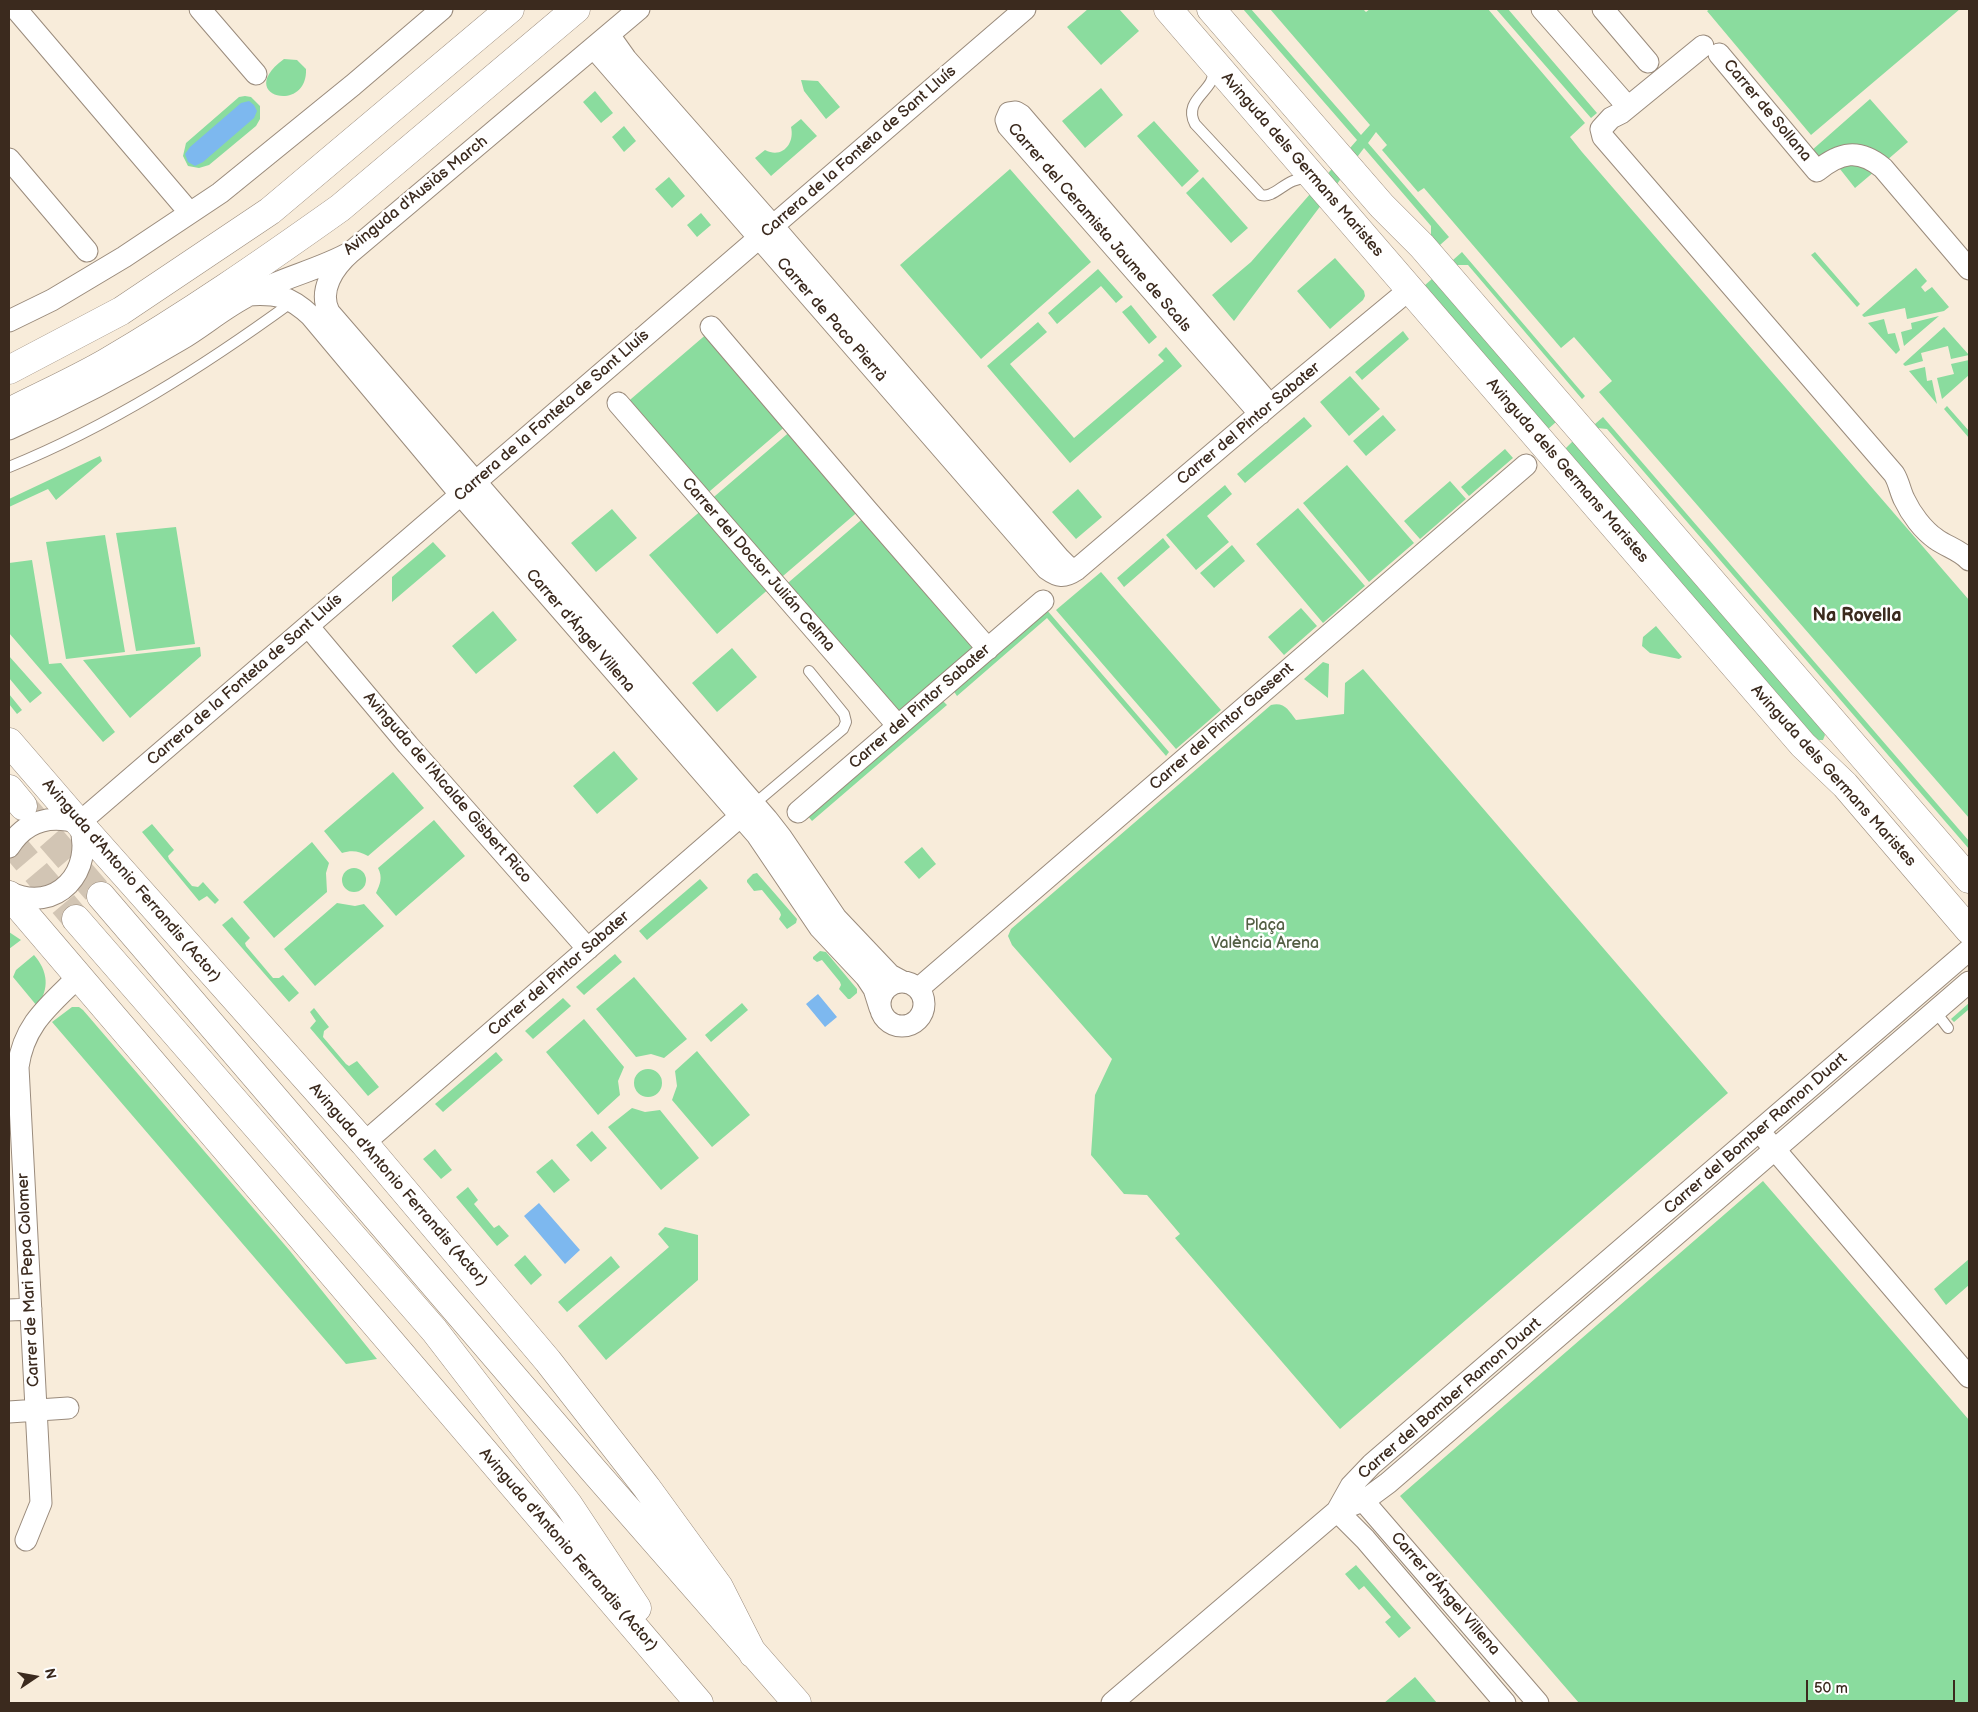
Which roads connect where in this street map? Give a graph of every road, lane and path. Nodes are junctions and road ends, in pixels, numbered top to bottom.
1 (16, 9) edge
2 (200, 9) edge
3 (442, 9) edge
4 (510, 9) edge
5 (576, 9) edge
6 (639, 9) edge
7 (1025, 9) edge
8 (1168, 9) edge
9 (1211, 9) edge
10 (1542, 9) edge
11 (1603, 9) edge
12 (601, 41) junction
13 (1213, 61) junction
14 (1648, 62) dead end
15 (256, 74) dead end
16 (1628, 107) junction
17 (9, 159) edge
18 (1317, 183) junction
19 (190, 213) junction
20 (766, 232) junction
21 (1422, 246) junction
22 (87, 251) dead end
23 (351, 252) junction
24 (1969, 269) edge
25 (1404, 283) junction
26 (248, 296) junction
27 (293, 301) junction
28 (9, 322) edge
29 (711, 327) dead end
30 (9, 370) edge
31 (618, 403) dead end
32 (1264, 409) junction
33 (9, 412) edge
34 (9, 429) edge
35 (1526, 465) dead end
36 (9, 467) edge
37 (468, 489) junction
38 (1969, 560) edge
39 (1082, 565) joint
40 (1043, 602) dead end
41 (308, 626) junction
42 (988, 649) junction
43 (810, 671) dead end
44 (1835, 725) junction
45 (898, 726) junction
46 (9, 742) edge
47 (1804, 745) junction
48 (747, 810) junction
49 (798, 812) dead end
50 (79, 823) junction
51 (9, 847) edge
52 (1969, 879) edge
53 (9, 893) edge
54 (101, 896) tunnel mouth
55 (76, 918) tunnel mouth
56 (1969, 930) edge
57 (588, 949) junction
58 (1969, 950) edge
59 (78, 978) junction
60 (1969, 982) edge
61 (911, 986) junction
62 (880, 1008) junction
63 (1935, 1011) junction
64 (1948, 1028) dead end
65 (1759, 1131) junction
66 (364, 1143) junction
67 (1774, 1149) junction
68 (16, 1150) edge
69 (31, 1309) junction
70 (9, 1310) edge
71 (1969, 1377) edge
72 (68, 1408) dead end
73 (36, 1410) junction
74 (9, 1412) edge
75 (1358, 1493) junction
76 (1337, 1511) junction
77 (26, 1540) dead end
78 (753, 1654) junction
79 (699, 1703) edge
80 (797, 1703) edge
81 (1112, 1703) edge
82 (1505, 1703) edge
83 (1538, 1703) edge

1 - 19 street
2 - 15 street
3 - 19 street
4 - 30 main road
5 - 33 main road
6 - 12 street, Avinguda d'Ausiàs March
7 - 20 street, Carrera de la Fonteta de Sant Lluís
8 - 13 main road, Avinguda dels Germans Maristes
9 - 21 main road, Avinguda dels Germans Maristes
10 - 16 street
11 - 14 street
12 - 20 street, Carrer de Paco Pierrà
12 - 23 street, Avinguda d'Ausiàs March
13 - 18 main road, Avinguda dels Germans Maristes
13 - 18 lane
16 - 24 street, Carrer de Sollana
16 - 38 street
17 - 22 street
18 - 25 main road, Avinguda dels Germans Maristes
19 - 28 street
20 - 37 street, Carrera de la Fonteta de Sant Lluís
20 - 39 street, Carrer de Paco Pierrà
21 - 25 main road
21 - 44 main road, Avinguda dels Germans Maristes
23 - 26 street, Avinguda d'Ausiàs March
23 - 37 street, Carrer d'Ángel Villena
25 - 32 street, Carrer del Pintor Sabater
25 - 47 main road, Avinguda dels Germans Maristes
26 - 27 street, Carrer d'Ángel Villena
26 - 34 street, Avinguda d'Ausiàs March
27 - 36 lane
27 - 37 street, Carrer d'Ángel Villena
29 - 42 street
31 - 45 street, Carrer del Doctor Julián Celma
32 - 32 street, Carrer del Ceramista Jaume de Scals
32 - 39 street, Carrer del Pintor Sabater
35 - 61 street, Carrer del Pintor Gassent
37 - 41 street, Carrera de la Fonteta de Sant Lluís
37 - 48 street, Carrer d'Ángel Villena
40 - 42 street, Carrer del Pintor Sabater
41 - 50 street, Carrera de la Fonteta de Sant Lluís
41 - 57 street, Avinguda de l'Alcalde Gisbert Rico
42 - 45 street, Carrer del Pintor Sabater
43 - 48 lane
44 - 47 main road
44 - 52 main road, Avinguda dels Germans Maristes
45 - 49 street, Carrer del Pintor Sabater
46 - 50 main road, Avinguda d'Antonio Ferrandis (Actor)
47 - 56 main road, Avinguda dels Germans Maristes
48 - 57 street, Carrer del Pintor Sabater
48 - 61 street, Carrer d'Ángel Villena
48 - 62 street, Carrer d'Ángel Villena
50 - 51 street
50 - 53 street
50 - 66 main road, Avinguda d'Antonio Ferrandis (Actor)
53 - 59 main road, Avinguda d'Antonio Ferrandis (Actor)
54 - 78 main road, Avinguda d'Antonio Ferrandis (Actor)
55 - 79 main road, Avinguda d'Antonio Ferrandis (Actor)
57 - 66 street, Carrer del Pintor Sabater
58 - 65 street, Carrer del Bomber Ramon Duart
59 - 68 street, Carrer de Mari Pepa Colomer
59 - 79 main road, Avinguda d'Antonio Ferrandis (Actor)
60 - 63 street, Carrer del Bomber Ramon Duart
61 - 62 street
61 - 62 street
63 - 64 lane
63 - 67 street, Carrer del Bomber Ramon Duart
65 - 67 street
65 - 75 street, Carrer del Bomber Ramon Duart
66 - 78 main road, Avinguda d'Antonio Ferrandis (Actor)
67 - 71 street
67 - 75 street, Carrer del Bomber Ramon Duart
68 - 69 street, Carrer de Mari Pepa Colomer
69 - 70 street
69 - 73 street, Carrer de Mari Pepa Colomer
72 - 73 street
73 - 74 street
73 - 77 street, Carrer de Mari Pepa Colomer
75 - 76 street, Carrer del Bomber Ramon Duart
75 - 83 street, Carrer d'Ángel Villena
76 - 81 street, Carrer del Bomber Ramon Duart
76 - 82 street, Carrer d'Ángel Villena
78 - 80 main road, Avinguda d'Antonio Ferrandis (Actor)

